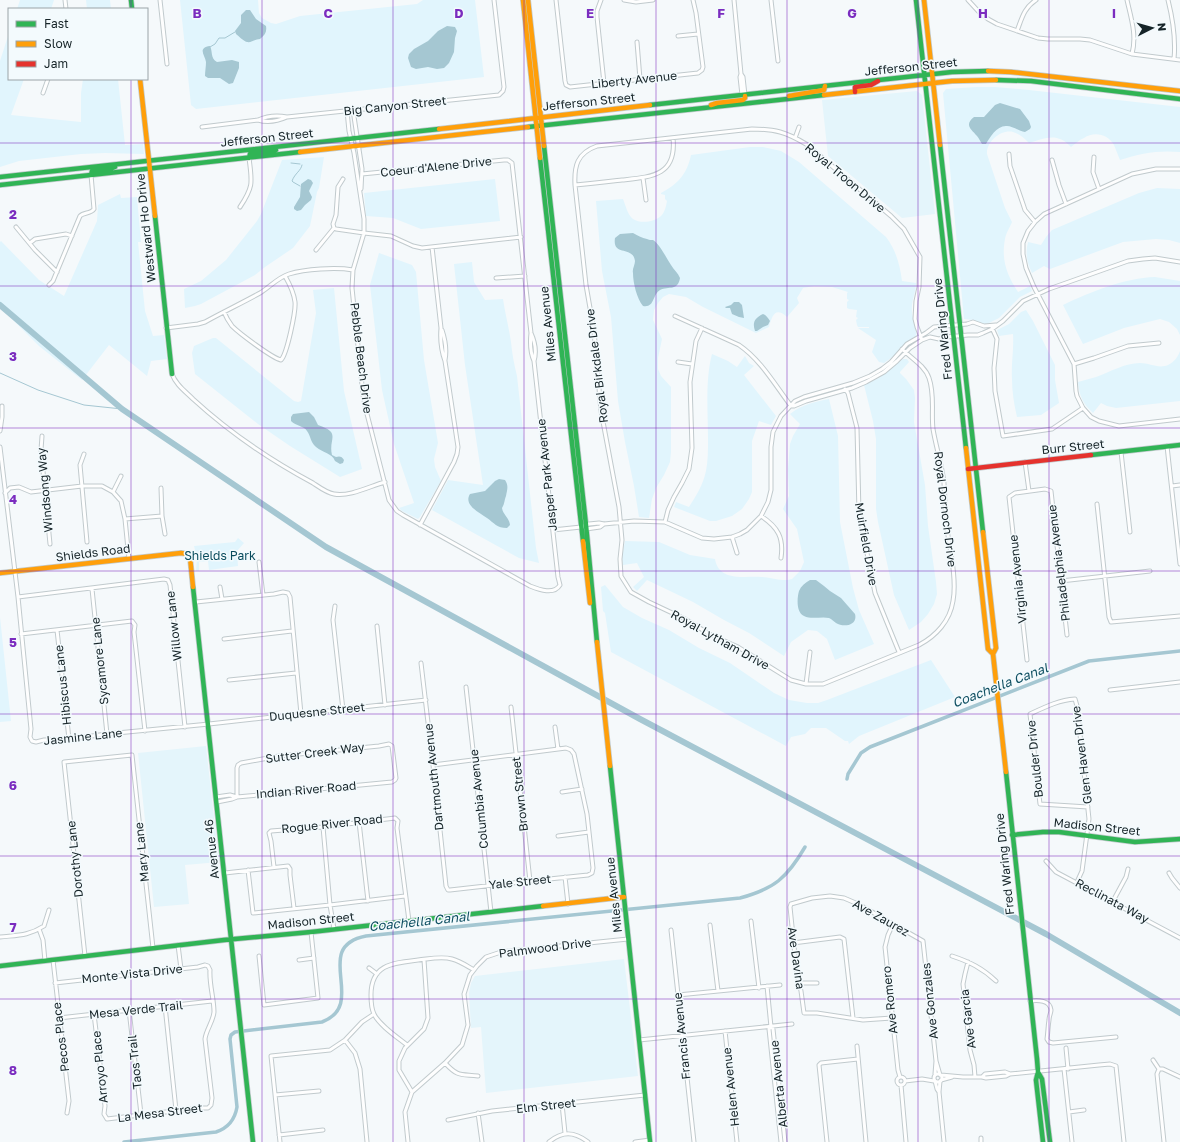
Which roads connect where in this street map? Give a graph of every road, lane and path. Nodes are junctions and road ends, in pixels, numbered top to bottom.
1 (160, 0) edge
2 (494, 0) edge
3 (523, 0) edge
4 (528, 0) edge
5 (556, 0) edge
6 (601, 0) edge
7 (624, 0) edge
8 (644, 0) edge
9 (653, 0) edge
10 (693, 0) edge
11 (734, 0) edge
12 (771, 0) edge
13 (916, 0) edge
14 (923, 0) edge
15 (968, 0) edge
16 (1036, 0) edge
17 (1127, 0) edge
18 (1168, 0) edge
19 (1017, 31) junction
20 (698, 34) junction
21 (678, 36) dead end
22 (637, 42) dead end
23 (1132, 54) junction
24 (1174, 59) junction
25 (1180, 60) edge
26 (778, 61) dead end
27 (168, 64) dead end
28 (933, 74) junction
29 (924, 75) junction
30 (640, 79) junction
31 (48, 80) edge
32 (140, 80) edge
33 (881, 80) junction
34 (604, 83) junction
35 (934, 83) junction
36 (925, 84) junction
37 (825, 86) junction
38 (1180, 91) edge
39 (855, 92) junction
40 (43, 93) dead end
41 (744, 96) junction
42 (1180, 99) edge
43 (772, 100) junction
44 (696, 109) junction
45 (354, 110) junction
46 (347, 111) junction
47 (538, 118) junction
48 (202, 127) dead end
49 (539, 127) junction
50 (799, 127) dead end
51 (357, 138) junction
52 (673, 138) junction
53 (795, 138) junction
54 (351, 139) junction
55 (290, 146) junction
56 (353, 146) junction
57 (359, 146) junction
58 (1009, 154) dead end
59 (1094, 157) dead end
60 (249, 158) junction
61 (1052, 160) dead end
62 (150, 161) junction
63 (510, 162) joint
64 (124, 164) junction
65 (150, 169) junction
66 (1180, 169) edge
67 (362, 174) junction
68 (91, 175) junction
69 (0, 177) edge
70 (643, 178) junction
71 (343, 179) dead end
72 (0, 185) edge
73 (575, 185) junction
74 (1099, 189) junction
75 (360, 195) junction
76 (646, 200) dead end
77 (1066, 204) junction
78 (240, 207) dead end
79 (1035, 222) junction
80 (16, 227) dead end
81 (334, 228) junction
82 (364, 233) junction
83 (72, 236) junction
84 (521, 237) junction
85 (30, 243) junction
86 (432, 247) junction
87 (316, 250) dead end
88 (1180, 262) edge
89 (353, 270) junction
90 (57, 272) junction
91 (285, 276) junction
92 (525, 276) junction
93 (496, 278) dead end
94 (49, 285) dead end
95 (1038, 294) junction
96 (224, 312) junction
97 (675, 316) dead end
98 (960, 324) junction
99 (952, 325) junction
100 (992, 327) junction
101 (166, 328) junction
102 (702, 328) junction
103 (961, 335) junction
104 (921, 336) junction
105 (954, 336) junction
106 (922, 340) junction
107 (1159, 343) dead end
108 (902, 350) junction
109 (905, 352) junction
110 (678, 362) dead end
111 (692, 364) junction
112 (1074, 364) junction
113 (172, 374) joint
114 (847, 389) junction
115 (2, 406) dead end
116 (791, 406) junction
117 (1083, 408) junction
118 (1180, 420) edge
119 (0, 431) edge
120 (42, 436) dead end
121 (1180, 445) edge
122 (1166, 446) junction
123 (0, 447) edge
124 (1121, 452) junction
125 (84, 454) dead end
126 (1026, 462) junction
127 (976, 468) junction
128 (968, 469) junction
129 (121, 476) dead end
130 (385, 482) junction
131 (82, 486) junction
132 (1172, 486) junction
133 (1180, 486) edge
134 (160, 488) dead end
135 (44, 491) junction
136 (1029, 491) junction
137 (113, 492) junction
138 (5, 493) junction
139 (1096, 504) dead end
140 (162, 516) junction
141 (761, 516) junction
142 (125, 519) junction
143 (666, 522) junction
144 (621, 523) junction
145 (422, 526) junction
146 (1178, 526) edge
147 (584, 527) junction
148 (553, 530) junction
149 (1130, 532) dead end
150 (165, 534) dead end
151 (732, 537) junction
152 (88, 542) dead end
153 (50, 544) dead end
154 (737, 553) dead end
155 (188, 555) joint
156 (781, 558) dead end
157 (129, 559) junction
158 (259, 562) dead end
159 (1180, 564) edge
160 (1150, 571) dead end
161 (15, 572) junction
162 (0, 573) edge
163 (1105, 576) junction
164 (1061, 581) junction
165 (220, 587) dead end
166 (92, 589) junction
167 (557, 589) joint
168 (263, 595) junction
169 (18, 597) junction
170 (222, 599) junction
171 (196, 602) junction
172 (335, 606) dead end
173 (1180, 616) edge
174 (96, 626) junction
175 (376, 626) dead end
176 (58, 630) junction
177 (292, 631) junction
178 (21, 634) junction
179 (1067, 635) dead end
180 (224, 638) dead end
181 (810, 652) dead end
182 (899, 652) junction
183 (993, 654) junction
184 (1027, 660) dead end
185 (421, 663) dead end
186 (296, 672) junction
187 (229, 680) dead end
188 (1180, 682) edge
189 (806, 684) junction
190 (466, 687) dead end
191 (1110, 690) dead end
192 (426, 700) junction
193 (384, 705) junction
194 (511, 707) dead end
195 (343, 710) junction
196 (301, 714) junction
197 (1030, 714) joint
198 (209, 724) junction
199 (185, 727) junction
200 (554, 727) dead end
201 (145, 731) junction
202 (107, 734) junction
203 (69, 739) junction
204 (558, 749) junction
205 (516, 755) junction
206 (475, 760) junction
207 (64, 762) joint
208 (433, 765) junction
209 (395, 780) joint
210 (582, 789) junction
211 (562, 792) dead end
212 (237, 797) junction
213 (217, 799) junction
214 (1088, 807) junction
215 (359, 822) junction
216 (323, 827) junction
217 (589, 832) junction
218 (1012, 835) junction
219 (558, 836) dead end
220 (1087, 836) junction
221 (1180, 839) edge
222 (1046, 861) dead end
223 (274, 867) junction
224 (1128, 869) dead end
225 (248, 870) junction
226 (225, 873) junction
227 (1170, 873) dead end
228 (565, 877) junction
229 (530, 881) junction
230 (1077, 882) junction
231 (488, 885) junction
232 (1180, 888) edge
233 (448, 890) joint
234 (405, 896) junction
235 (624, 897) junction
236 (368, 901) junction
237 (1113, 901) junction
238 (568, 904) junction
239 (791, 904) joint
240 (330, 905) junction
241 (294, 908) junction
242 (49, 910) dead end
243 (491, 912) junction
244 (409, 920) junction
245 (751, 921) dead end
246 (893, 924) junction
247 (710, 925) dead end
248 (39, 929) junction
249 (334, 929) junction
250 (671, 930) dead end
251 (311, 932) junction
252 (0, 937) edge
253 (629, 938) junction
254 (1180, 938) edge
255 (232, 939) junction
256 (793, 942) junction
257 (923, 942) joint
258 (178, 945) junction
259 (153, 948) junction
260 (85, 956) junction
261 (260, 956) dead end
262 (952, 956) dead end
263 (314, 958) junction
264 (53, 960) junction
265 (299, 960) dead end
266 (424, 960) junction
267 (45, 961) junction
268 (968, 962) junction
269 (0, 966) edge
270 (369, 968) dead end
271 (181, 969) junction
272 (474, 970) junction
273 (377, 974) junction
274 (996, 981) dead end
275 (55, 983) junction
276 (799, 983) junction
277 (817, 983) dead end
278 (780, 985) dead end
279 (767, 986) junction
280 (759, 988) junction
281 (718, 991) junction
282 (678, 996) junction
283 (212, 1001) junction
284 (1030, 1001) junction
285 (165, 1006) junction
286 (129, 1010) junction
287 (94, 1014) junction
288 (374, 1014) junction
289 (59, 1018) junction
290 (853, 1018) junction
291 (892, 1018) junction
292 (792, 1024) dead end
293 (771, 1027) junction
294 (725, 1031) junction
295 (682, 1036) junction
296 (1116, 1036) dead end
297 (345, 1040) junction
298 (639, 1040) junction
299 (407, 1045) junction
300 (857, 1046) dead end
301 (1066, 1048) dead end
302 (858, 1059) junction
303 (1153, 1060) dead end
304 (936, 1061) junction
305 (445, 1063) junction
306 (1066, 1069) junction
307 (1160, 1069) junction
308 (1038, 1072) junction
309 (934, 1075) junction
310 (941, 1075) junction
311 (478, 1076) dead end
312 (900, 1077) junction
313 (952, 1077) junction
314 (975, 1077) junction
315 (1180, 1077) edge
316 (922, 1079) junction
317 (905, 1081) junction
318 (935, 1081) junction
319 (941, 1081) junction
320 (901, 1085) junction
321 (319, 1091) dead end
322 (412, 1092) junction
323 (939, 1092) junction
324 (645, 1095) junction
325 (275, 1096) junction
326 (562, 1104) junction
327 (176, 1110) junction
328 (1084, 1110) dead end
329 (1069, 1112) junction
330 (67, 1113) dead end
331 (478, 1113) junction
332 (141, 1114) junction
333 (107, 1119) joint
334 (448, 1120) dead end
335 (1048, 1122) junction
336 (1041, 1123) junction
337 (323, 1130) dead end
338 (565, 1133) junction
339 (279, 1135) junction
340 (650, 1141) edge
341 (253, 1142) edge
342 (280, 1142) edge
343 (367, 1142) edge
344 (408, 1142) edge
345 (482, 1142) edge
346 (549, 1142) edge
347 (588, 1142) edge
348 (635, 1142) edge
349 (694, 1142) edge
350 (737, 1142) edge
351 (781, 1142) edge
352 (785, 1142) edge
353 (827, 1142) edge
354 (866, 1142) edge
355 (906, 1142) edge
356 (944, 1142) edge
357 (1043, 1142) edge
358 (1050, 1142) edge
359 (1072, 1142) edge
360 (1124, 1142) edge
361 (1164, 1142) edge

1 - 27 street
2 - 45 street, Big Canyon Street
3 - 47 main road, Miles Avenue
4 - 47 main road, Miles Avenue
5 - 34 street, Liberty Avenue
6 - 34 street
7 - 8 street
8 - 9 street
10 - 20 street
11 - 41 street
12 - 26 street
13 - 29 main road, Fred Waring Drive
14 - 28 main road, Fred Waring Drive
15 - 19 street
16 - 19 street
17 - 23 street
18 - 24 street
19 - 23 street
20 - 21 street
20 - 30 street, Liberty Avenue
22 - 30 street
23 - 24 street
24 - 25 street
28 - 29 main road, Jefferson Street
28 - 35 main road, Fred Waring Drive
28 - 38 main road, Jefferson Street
29 - 33 main road, Jefferson Street
29 - 36 main road, Fred Waring Drive
30 - 34 street, Liberty Avenue
31 - 40 street
32 - 62 main road, Westward Ho Drive
33 - 37 main road, Jefferson Street
33 - 39 main road
35 - 36 main road, Jefferson Street
35 - 42 main road, Jefferson Street
35 - 98 main road, Fred Waring Drive
36 - 39 main road, Jefferson Street
36 - 99 main road, Fred Waring Drive
37 - 41 main road, Jefferson Street
37 - 43 main road
39 - 43 main road, Jefferson Street
41 - 44 main road
41 - 47 main road, Jefferson Street
43 - 44 main road, Jefferson Street
44 - 49 main road, Jefferson Street
45 - 46 street, Big Canyon Street
45 - 51 street
46 - 48 street, Big Canyon Street
46 - 54 street
47 - 49 main road, Miles Avenue
47 - 51 main road, Jefferson Street
49 - 57 main road, Jefferson Street
49 - 147 main road, Miles Avenue
50 - 53 street
51 - 54 main road, Jefferson Street
51 - 57 street
52 - 53 street, Royal Troon Drive
52 - 70 street
52 - 73 street, Royal Troon Drive
53 - 104 street, Royal Troon Drive
54 - 55 main road, Jefferson Street
54 - 56 street
55 - 60 main road
55 - 62 main road, Jefferson Street
56 - 57 main road, Jefferson Street
56 - 60 main road, Jefferson Street
56 - 75 street
57 - 67 street
58 - 79 street
59 - 74 street
60 - 65 main road, Jefferson Street
60 - 78 street
61 - 77 street
62 - 64 main road, Jefferson Street
62 - 65 main road, Westward Ho Drive
63 - 67 street, Coeur d'Alene Drive
63 - 84 street, Jasper Park Avenue
64 - 68 main road
64 - 69 main road, Jefferson Street
65 - 68 main road, Jefferson Street
65 - 101 main road, Westward Ho Drive
66 - 74 street
67 - 75 street
68 - 72 main road, Jefferson Street
68 - 83 street
70 - 73 street
70 - 76 street
71 - 81 street
73 - 144 street, Royal Birkdale Drive
74 - 77 street
75 - 82 street, Pebble Beach Drive
77 - 79 street
79 - 95 street
80 - 85 street
81 - 82 street
81 - 87 street
82 - 86 street
82 - 89 street, Pebble Beach Drive
83 - 85 street
83 - 90 street
84 - 86 street
84 - 92 street, Jasper Park Avenue
85 - 90 street
86 - 145 street
88 - 95 street
89 - 91 street
89 - 130 street, Pebble Beach Drive
90 - 94 street
91 - 96 street
91 - 96 street
92 - 93 street
92 - 148 street, Jasper Park Avenue
95 - 100 street
95 - 112 street
96 - 101 street
97 - 102 street
98 - 99 street
98 - 100 street
98 - 103 main road, Fred Waring Drive
99 - 104 street
99 - 105 main road, Fred Waring Drive
100 - 103 street
100 - 117 street
101 - 113 main road, Westward Ho Drive
102 - 111 street
102 - 116 street
103 - 105 street
103 - 127 main road, Fred Waring Drive
104 - 106 street, Royal Troon Drive
104 - 108 street
105 - 106 street
105 - 128 main road, Fred Waring Drive
106 - 109 street
107 - 112 street
108 - 109 street, Royal Dornoch Drive
108 - 114 street
109 - 114 street
109 - 182 street, Royal Dornoch Drive
110 - 111 street
111 - 143 street
112 - 117 street
113 - 130 street
114 - 116 street
114 - 182 street, Muirfield Drive
115 - 119 street
116 - 141 street
117 - 118 street
120 - 135 street, Windsong Way
121 - 122 main road, Burr Street
122 - 124 main road, Burr Street
122 - 132 street
123 - 138 street, Jasmine Lane
124 - 126 main road, Burr Street
124 - 149 street
125 - 131 street
126 - 127 main road, Burr Street
126 - 136 street
127 - 128 main road, Burr Street
127 - 183 main road, Fred Waring Drive
128 - 183 main road, Fred Waring Drive
129 - 137 street
130 - 145 street, Pebble Beach Drive
131 - 135 street
131 - 137 street
131 - 152 street
132 - 133 street
132 - 146 street
134 - 140 street
135 - 138 street
135 - 153 street, Windsong Way
136 - 164 street, Philadelphia Avenue
136 - 184 street, Virginia Avenue
137 - 142 street
138 - 161 street, Jasmine Lane
139 - 163 street
140 - 142 street
140 - 150 street
141 - 151 street
141 - 156 street
142 - 157 street
143 - 144 street
143 - 151 street
144 - 147 street
144 - 189 street, Royal Lytham Drive
145 - 167 street, Pebble Beach Drive
146 - 159 street
147 - 148 street
147 - 235 main road, Miles Avenue
148 - 167 street, Jasper Park Avenue
151 - 154 street
155 - 157 main road, Shields Road
155 - 171 main road, Avenue 46
157 - 161 main road, Shields Road
158 - 168 street
160 - 163 street
161 - 162 main road, Shields Road
161 - 169 street, Jasmine Lane
163 - 164 street
163 - 173 street
164 - 179 street, Philadelphia Avenue
165 - 170 street
166 - 169 street, Willow Lane
166 - 174 street, Sycamore Lane
166 - 199 street, Willow Lane
168 - 170 street
168 - 177 street
169 - 178 street, Jasmine Lane
170 - 171 street
171 - 198 main road, Avenue 46
172 - 195 street
174 - 176 street
174 - 201 street
174 - 202 street, Sycamore Lane
175 - 193 street
176 - 178 street
176 - 203 street, Hibiscus Lane
177 - 180 street
177 - 186 street
178 - 203 street, Jasmine Lane
181 - 189 street
182 - 189 street, Royal Lytham Drive
183 - 218 main road, Fred Waring Drive
185 - 192 street, Dartmouth Avenue
186 - 187 street
186 - 196 street
188 - 191 street
190 - 206 street, Columbia Avenue
192 - 193 street, Duquesne Street
192 - 208 street, Dartmouth Avenue
193 - 195 street, Duquesne Street
194 - 205 street, Brown Street
195 - 196 street, Duquesne Street
196 - 198 street, Duquesne Street
197 - 214 street, Boulder Drive
197 - 214 street, Glen Haven Drive
198 - 199 street, Jasmine Lane
198 - 213 main road, Avenue 46
199 - 201 street, Jasmine Lane
200 - 204 street
201 - 202 street, Jasmine Lane
202 - 203 street, Jasmine Lane
204 - 205 street
204 - 210 street
205 - 206 street
205 - 229 street, Brown Street
206 - 208 street
206 - 231 street, Columbia Avenue
207 - 259 street, Mary Lane
207 - 260 street, Dorothy Lane
208 - 233 street, Dartmouth Avenue
209 - 212 street, Indian River Road
209 - 212 street, Sutter Creek Way
210 - 211 street
210 - 217 street
212 - 213 street, Indian River Road
213 - 226 main road, Avenue 46
214 - 220 street, Glen Haven Drive
215 - 216 street, Rogue River Road
215 - 234 street, Rogue River Road
215 - 236 street
216 - 223 street, Rogue River Road
216 - 240 street
217 - 219 street
217 - 228 street, Yale Street
218 - 220 main road, Madison Street
218 - 284 main road, Fred Waring Drive
220 - 221 main road, Madison Street
220 - 230 street, Glen Haven Drive
222 - 230 street, Reclinata Way
223 - 225 street
223 - 241 street
224 - 237 street
225 - 226 street
225 - 241 street
226 - 255 main road, Avenue 46
227 - 232 street
228 - 229 street, Yale Street
228 - 238 street
229 - 231 street, Yale Street
230 - 237 street, Reclinata Way
231 - 233 street, Yale Street
231 - 243 street, Columbia Avenue
234 - 236 street
234 - 244 street
235 - 238 main road, Madison Street
235 - 253 main road, Miles Avenue
236 - 240 street
237 - 254 street, Reclinata Way
238 - 243 main road, Madison Street
239 - 246 street, Ave Zaurez
239 - 256 street, Ave Davina
240 - 241 street
240 - 249 street
242 - 248 street
243 - 244 main road, Madison Street
244 - 249 main road, Madison Street
245 - 280 street
246 - 257 street, Ave Zaurez
246 - 291 street, Ave Romero
247 - 281 street
248 - 252 street
248 - 267 street
249 - 251 main road, Madison Street
250 - 282 street, Francis Avenue
251 - 255 main road, Madison Street
251 - 263 street
253 - 272 street, Palmwood Drive
253 - 298 main road, Miles Avenue
255 - 258 main road, Madison Street
255 - 341 main road, Avenue 46
256 - 276 street, Ave Davina
256 - 290 street
257 - 304 street, Ave Gonzales
258 - 259 main road, Madison Street
258 - 271 street
259 - 260 main road, Madison Street
260 - 264 main road, Madison Street
261 - 263 street
262 - 268 street
263 - 265 street
264 - 267 main road, Madison Street
264 - 275 street, Pecos Place
266 - 272 street
266 - 273 street
266 - 299 street
267 - 269 main road, Madison Street
268 - 274 street
268 - 314 street, Ave Garcia
270 - 273 street
271 - 275 street, Monte Vista Drive
271 - 283 street, Monte Vista Drive
272 - 305 street, Palmwood Drive
273 - 288 street
275 - 289 street, Pecos Place
276 - 277 street
276 - 290 street, Ave Davina
278 - 279 street
279 - 280 street
279 - 293 street, Alberta Avenue
280 - 281 street
281 - 282 street
282 - 295 street, Francis Avenue
283 - 285 street, Mesa Verde Trail
283 - 327 street, La Mesa Street
284 - 296 street
284 - 308 main road, Fred Waring Drive
285 - 286 street, Mesa Verde Trail
285 - 327 street
286 - 287 street, Mesa Verde Trail
286 - 332 street, Taos Trail
287 - 289 street, Mesa Verde Trail
287 - 333 street, Arroyo Place
288 - 297 street
288 - 299 street
289 - 330 street, Pecos Place
290 - 291 street
291 - 312 street, Ave Romero
292 - 293 street
293 - 294 street
293 - 351 street, Alberta Avenue
293 - 352 street, Alberta Avenue
294 - 295 street
294 - 350 street, Helen Avenue
295 - 298 street
295 - 349 street, Francis Avenue
297 - 325 street
297 - 343 street
298 - 324 main road, Miles Avenue
299 - 322 street
300 - 302 street
301 - 306 street
302 - 353 street
302 - 354 street
303 - 307 street
304 - 309 street, Ave Gonzales
304 - 310 street, Ave Gonzales
305 - 311 street
305 - 322 street, Palmwood Drive
306 - 308 street
306 - 329 street
306 - 360 street
307 - 315 street
307 - 361 street
308 - 314 street
308 - 335 main road, Fred Waring Drive
308 - 336 main road, Fred Waring Drive
309 - 310 street
309 - 316 street
309 - 318 street, Ave Gonzales
310 - 313 street
310 - 319 street, Ave Gonzales
312 - 317 street
312 - 320 street
313 - 314 street
313 - 319 street
316 - 317 street
316 - 318 street
317 - 320 street
318 - 319 street
318 - 323 street
319 - 323 street
320 - 355 street
321 - 325 street
322 - 344 street, Palmwood Drive
323 - 356 street
324 - 326 street, Elm Street
324 - 340 main road, Miles Avenue
325 - 339 street
326 - 331 street, Elm Street
326 - 338 street
327 - 332 street, La Mesa Street
328 - 329 street
329 - 359 street
331 - 334 street, Elm Street
331 - 345 street
332 - 333 street, La Mesa Street
335 - 336 main road
335 - 358 main road, Fred Waring Drive
336 - 357 main road, Fred Waring Drive
337 - 339 street
338 - 346 street
338 - 347 street
339 - 342 street
340 - 348 street

